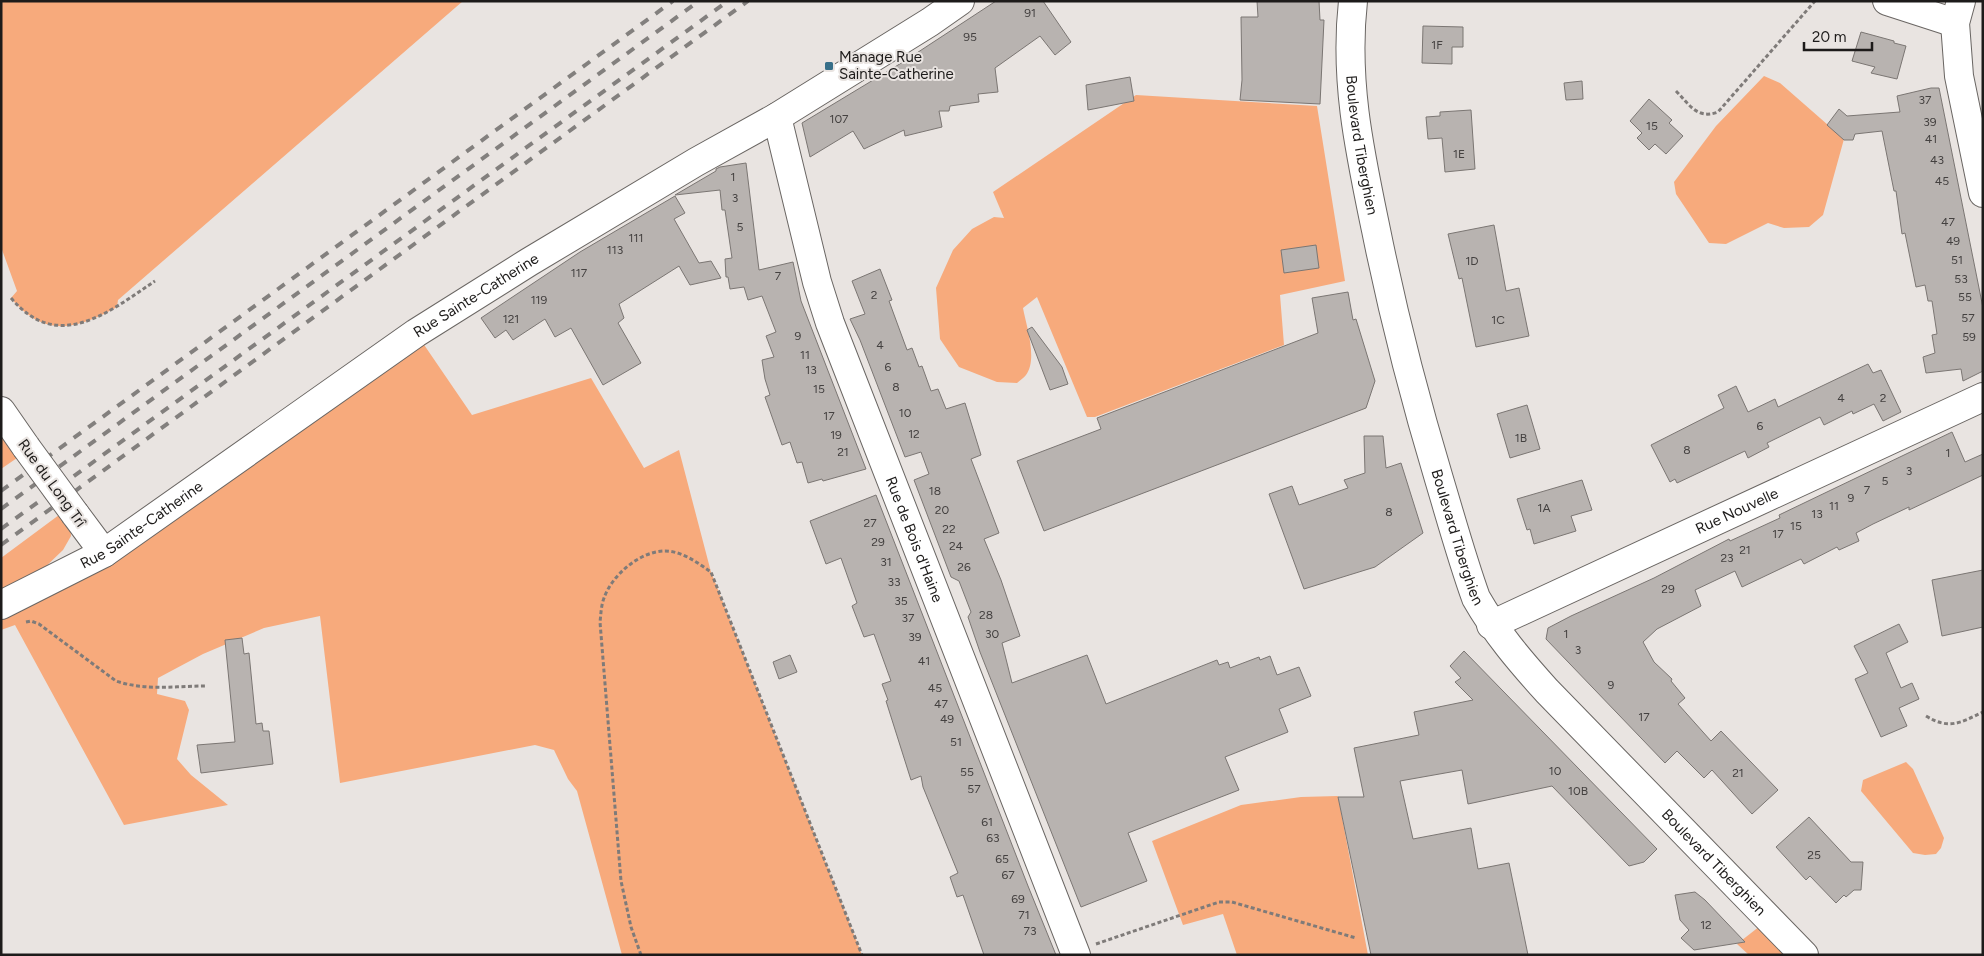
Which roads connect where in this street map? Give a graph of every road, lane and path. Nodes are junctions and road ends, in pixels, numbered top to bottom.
1 (960, 1) edge
2 (1353, 1) edge
3 (1815, 1) edge
4 (1888, 1) edge
5 (1958, 12) edge
6 (1676, 91) dead end
7 (777, 117) junction
8 (1983, 192) edge
9 (155, 281) dead end
10 (11, 298) dead end
11 (1983, 397) edge
12 (1, 411) edge
13 (104, 553) junction
14 (10, 614) edge
15 (1491, 625) junction
16 (206, 686) dead end
17 (1983, 712) edge
18 (1926, 716) dead end
19 (1356, 938) dead end
20 (1075, 954) edge
21 (641, 955) edge
22 (862, 955) edge
23 (1804, 955) edge

1 - 7 street, Rue Sainte-Catherine
2 - 15 street, Boulevard Tiberghien
3 - 6 path
4 - 5 street
5 - 8 street
7 - 13 street, Rue Sainte-Catherine
7 - 20 street, Rue de Bois d'Haine
9 - 10 path
11 - 15 street, Rue Nouvelle
12 - 13 street, Rue du Long Trî, bridge
13 - 14 street, Rue Sainte-Catherine
14 - 16 path
15 - 23 street, Boulevard Tiberghien
17 - 18 path
19 - 20 path
21 - 22 path

